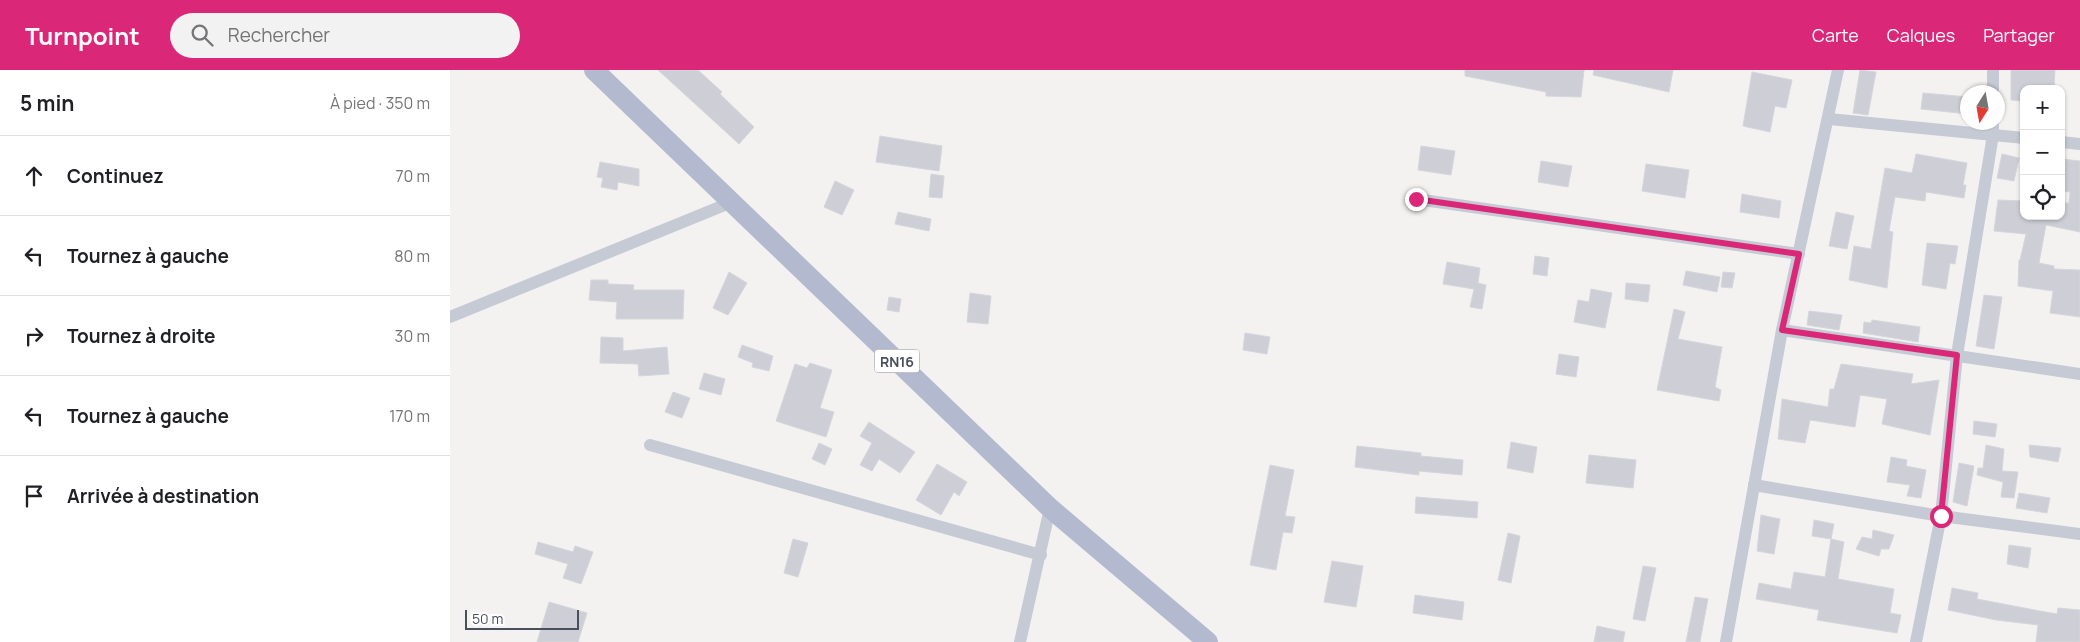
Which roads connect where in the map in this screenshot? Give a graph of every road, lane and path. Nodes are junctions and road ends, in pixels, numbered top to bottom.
1 (594, 70) edge
2 (1838, 70) edge
3 (1993, 70) edge
4 (1993, 85) edge
5 (1829, 119) junction
6 (1960, 127) edge
7 (1993, 130) edge
8 (1996, 130) edge
9 (2020, 137) edge
10 (2065, 142) edge
11 (2080, 144) edge
12 (1416, 199) dead end
13 (732, 202) junction
14 (1799, 254) junction
15 (450, 317) edge
16 (1782, 330) junction
17 (1957, 355) junction
18 (2080, 374) edge
19 (650, 445) dead end
20 (1754, 485) junction
21 (1050, 508) junction
22 (1941, 516) junction
23 (2080, 534) edge
24 (1041, 555) junction
25 (1020, 642) edge
26 (1208, 642) edge
27 (1726, 642) edge
28 (1916, 642) edge

1 - 13 main road, RN16
2 - 5 street
3 - 4 street
5 - 6 street
5 - 14 street
7 - 17 street
8 - 9 street
10 - 11 street
12 - 14 street
13 - 15 street
13 - 21 main road, RN16
14 - 16 street
16 - 17 street
16 - 20 street
17 - 18 street
17 - 22 street
19 - 24 street
20 - 22 street
20 - 27 street
21 - 24 street
21 - 26 main road, RN16
22 - 23 street
22 - 28 street
24 - 25 street

